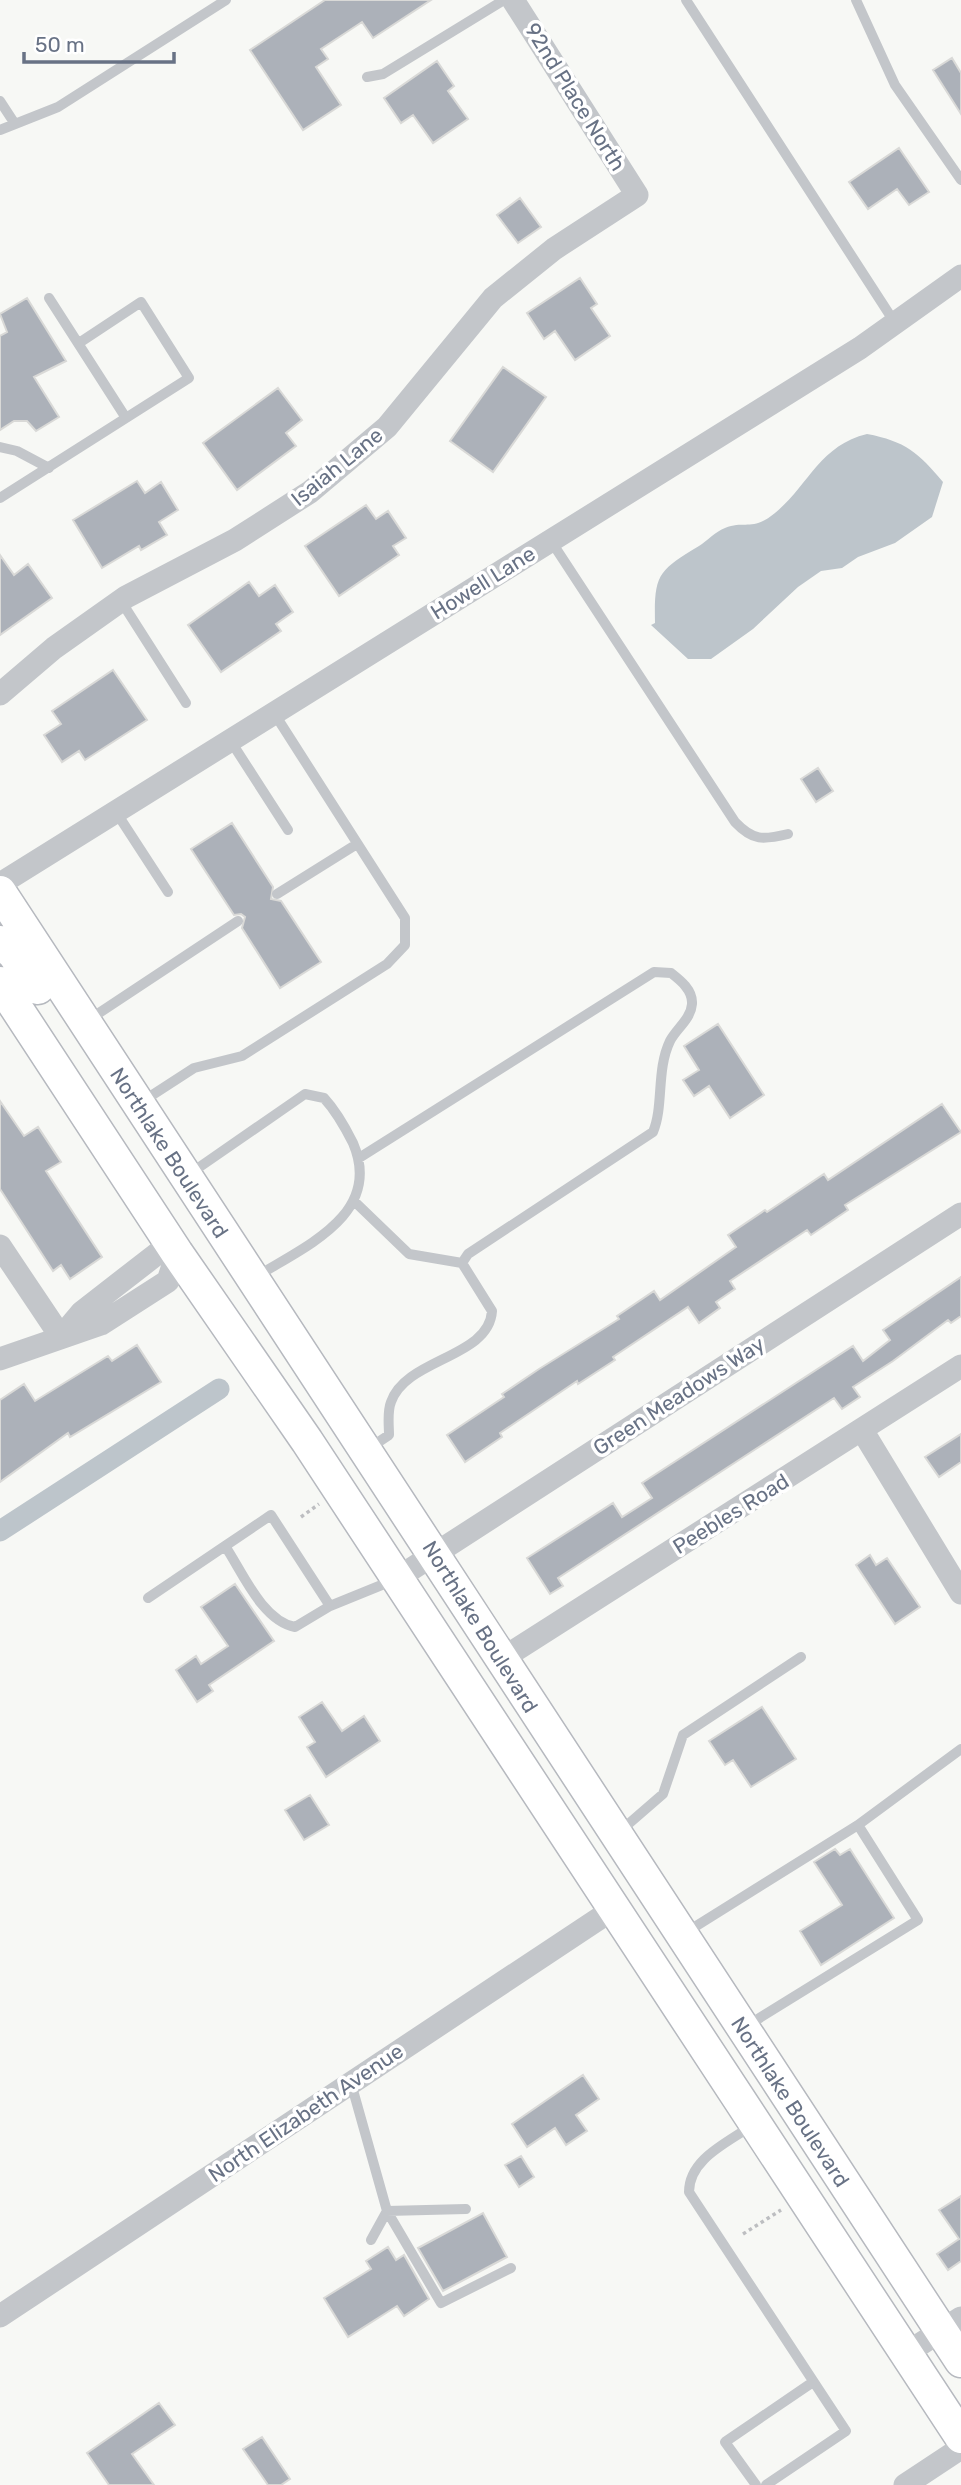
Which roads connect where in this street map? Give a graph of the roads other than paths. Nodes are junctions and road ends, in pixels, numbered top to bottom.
1 (226, 0) edge
2 (505, 0) edge
3 (513, 0) edge
4 (686, 0) edge
5 (856, 0) edge
6 (367, 77) dead end
7 (0, 101) edge
8 (15, 124) junction
9 (0, 130) edge
10 (961, 180) edge
11 (637, 195) joint
12 (961, 276) edge
13 (49, 298) dead end
14 (895, 323) junction
15 (79, 343) junction
16 (126, 418) junction
17 (0, 447) edge
18 (48, 468) junction
19 (0, 499) edge
20 (551, 541) junction
21 (121, 601) junction
22 (0, 694) edge
23 (186, 702) dead end
24 (274, 713) junction
25 (230, 740) junction
26 (116, 812) junction
27 (288, 830) dead end
28 (788, 834) dead end
29 (357, 844) junction
30 (0, 884) edge
31 (0, 892) edge
32 (168, 892) dead end
33 (277, 894) dead end
34 (238, 921) dead end
35 (0, 942) edge
36 (0, 983) edge
37 (85, 1023) junction
38 (136, 1102) junction
39 (359, 1158) junction
40 (185, 1177) junction
41 (355, 1202) junction
42 (961, 1214) edge
43 (0, 1246) edge
44 (177, 1253) junction
45 (462, 1263) junction
46 (243, 1267) junction
47 (61, 1337) junction
48 (0, 1359) edge
49 (961, 1366) edge
50 (862, 1430) junction
51 (365, 1450) junction
52 (225, 1546) junction
53 (434, 1554) junction
54 (396, 1579) junction
55 (961, 1593) edge
56 (148, 1598) dead end
57 (330, 1605) junction
58 (801, 1657) dead end
59 (500, 1660) junction
60 (961, 1749) edge
61 (858, 1825) junction
62 (615, 1835) junction
63 (612, 1910) junction
64 (681, 1935) junction
65 (743, 2029) junction
66 (351, 2083) junction
67 (753, 2124) junction
68 (467, 2209) dead end
69 (387, 2211) junction
70 (371, 2240) dead end
71 (511, 2268) dead end
72 (0, 2316) edge
73 (951, 2324) edge
74 (905, 2354) junction
75 (961, 2361) edge
76 (813, 2382) junction
77 (961, 2437) edge
78 (961, 2448) edge
79 (756, 2485) edge
80 (766, 2485) edge
81 (905, 2485) edge

1 - 8 lane
2 - 6 lane
3 - 11 street, 92nd Place North
4 - 14 lane
5 - 10 lane
7 - 8 lane
8 - 9 lane
11 - 21 street, Isaiah Lane
12 - 14 street, Howell Lane
13 - 15 lane
14 - 20 street, Howell Lane
15 - 16 lane
15 - 16 lane
16 - 18 lane
17 - 18 lane
18 - 19 lane
20 - 24 street, Howell Lane
20 - 28 lane
21 - 22 street, Isaiah Lane
21 - 23 lane
24 - 25 street, Howell Lane
24 - 29 lane
25 - 26 street, Howell Lane
25 - 27 lane
26 - 30 street, Howell Lane
26 - 32 lane
29 - 33 lane
29 - 38 lane
31 - 37 main road, Northlake Boulevard
34 - 37 lane
35 - 38 main road
36 - 44 main road, Northlake Boulevard
37 - 38 main road, Northlake Boulevard
38 - 40 main road, Northlake Boulevard
39 - 40 lane
39 - 41 lane
39 - 45 lane
40 - 46 main road, Northlake Boulevard
41 - 45 lane
41 - 46 lane
42 - 53 street, Green Meadows Way
43 - 47 street
44 - 46 main road
44 - 47 street
44 - 54 main road, Northlake Boulevard
45 - 51 lane
46 - 51 main road, Northlake Boulevard
47 - 48 street
49 - 50 street, Peebles Road
50 - 55 street
50 - 59 street, Peebles Road
51 - 53 main road, Northlake Boulevard
52 - 56 lane
52 - 57 lane
52 - 57 lane
53 - 54 street, Green Meadows Way
53 - 59 main road, Northlake Boulevard
54 - 57 lane
54 - 63 main road, Northlake Boulevard
58 - 62 lane
59 - 62 main road, Northlake Boulevard
60 - 61 lane
61 - 64 lane
61 - 65 lane
62 - 64 main road, Northlake Boulevard
63 - 66 street, North Elizabeth Avenue
63 - 67 main road, Northlake Boulevard
64 - 65 main road, Northlake Boulevard
65 - 73 main road, Northlake Boulevard
66 - 69 lane
66 - 72 street, North Elizabeth Avenue
67 - 74 main road, Northlake Boulevard
67 - 76 lane
68 - 69 lane
69 - 70 lane
69 - 71 lane
73 - 74 street
73 - 75 main road, Northlake Boulevard
74 - 77 main road, Northlake Boulevard
76 - 79 lane
76 - 80 lane
78 - 81 street

